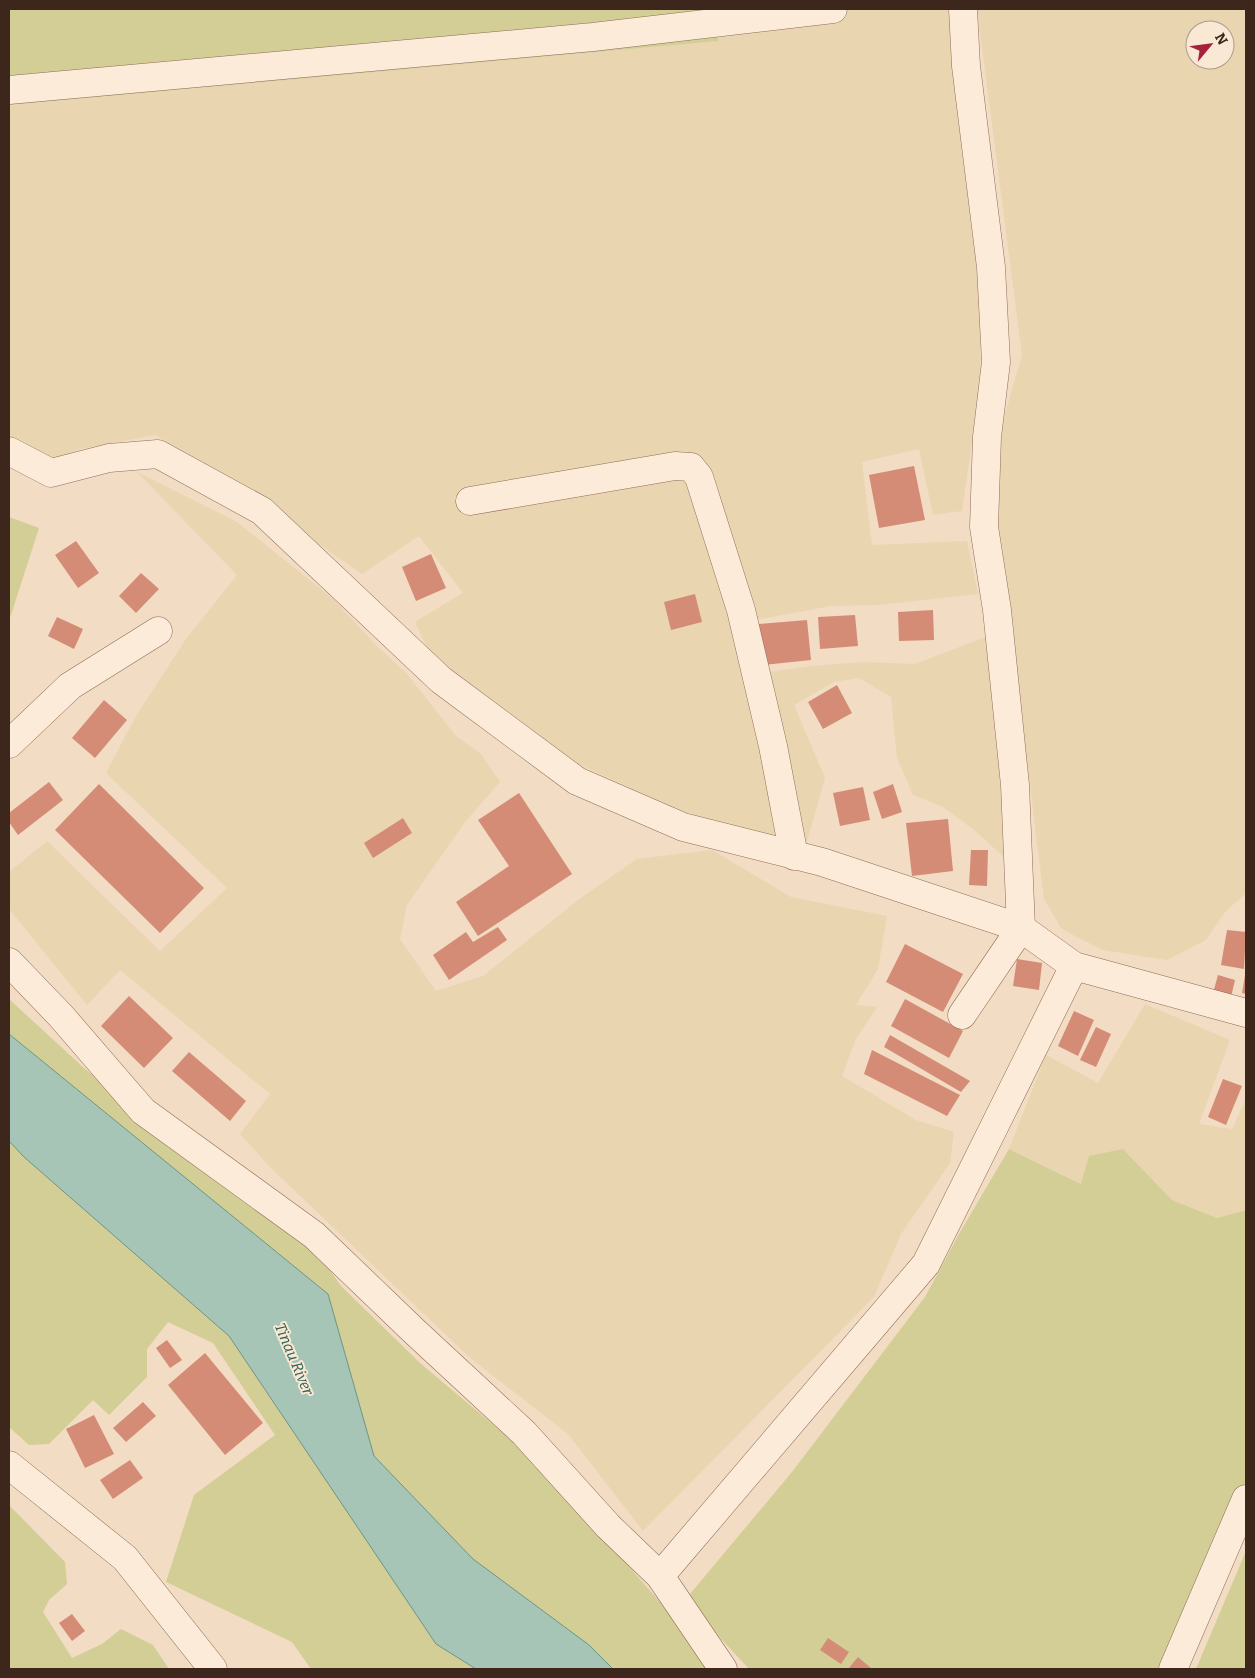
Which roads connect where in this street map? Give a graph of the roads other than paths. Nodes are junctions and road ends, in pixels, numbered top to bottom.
1 (833, 9) edge
2 (963, 9) edge
3 (9, 90) edge
4 (9, 451) edge
5 (470, 501) dead end
6 (158, 631) dead end
7 (9, 744) edge
8 (794, 856) junction
9 (1021, 928) junction
10 (9, 962) edge
11 (1074, 966) junction
12 (1246, 1013) edge
13 (962, 1015) dead end
14 (9, 1464) edge
15 (1246, 1499) edge
16 (660, 1576) junction
17 (214, 1669) edge
18 (723, 1669) edge
19 (1173, 1669) edge

1 - 3 street
2 - 9 street
4 - 8 street
5 - 8 street
6 - 7 street
8 - 9 street
9 - 11 street
9 - 13 street
10 - 16 street
11 - 12 street
11 - 16 street
14 - 17 street
15 - 19 street
16 - 18 street

